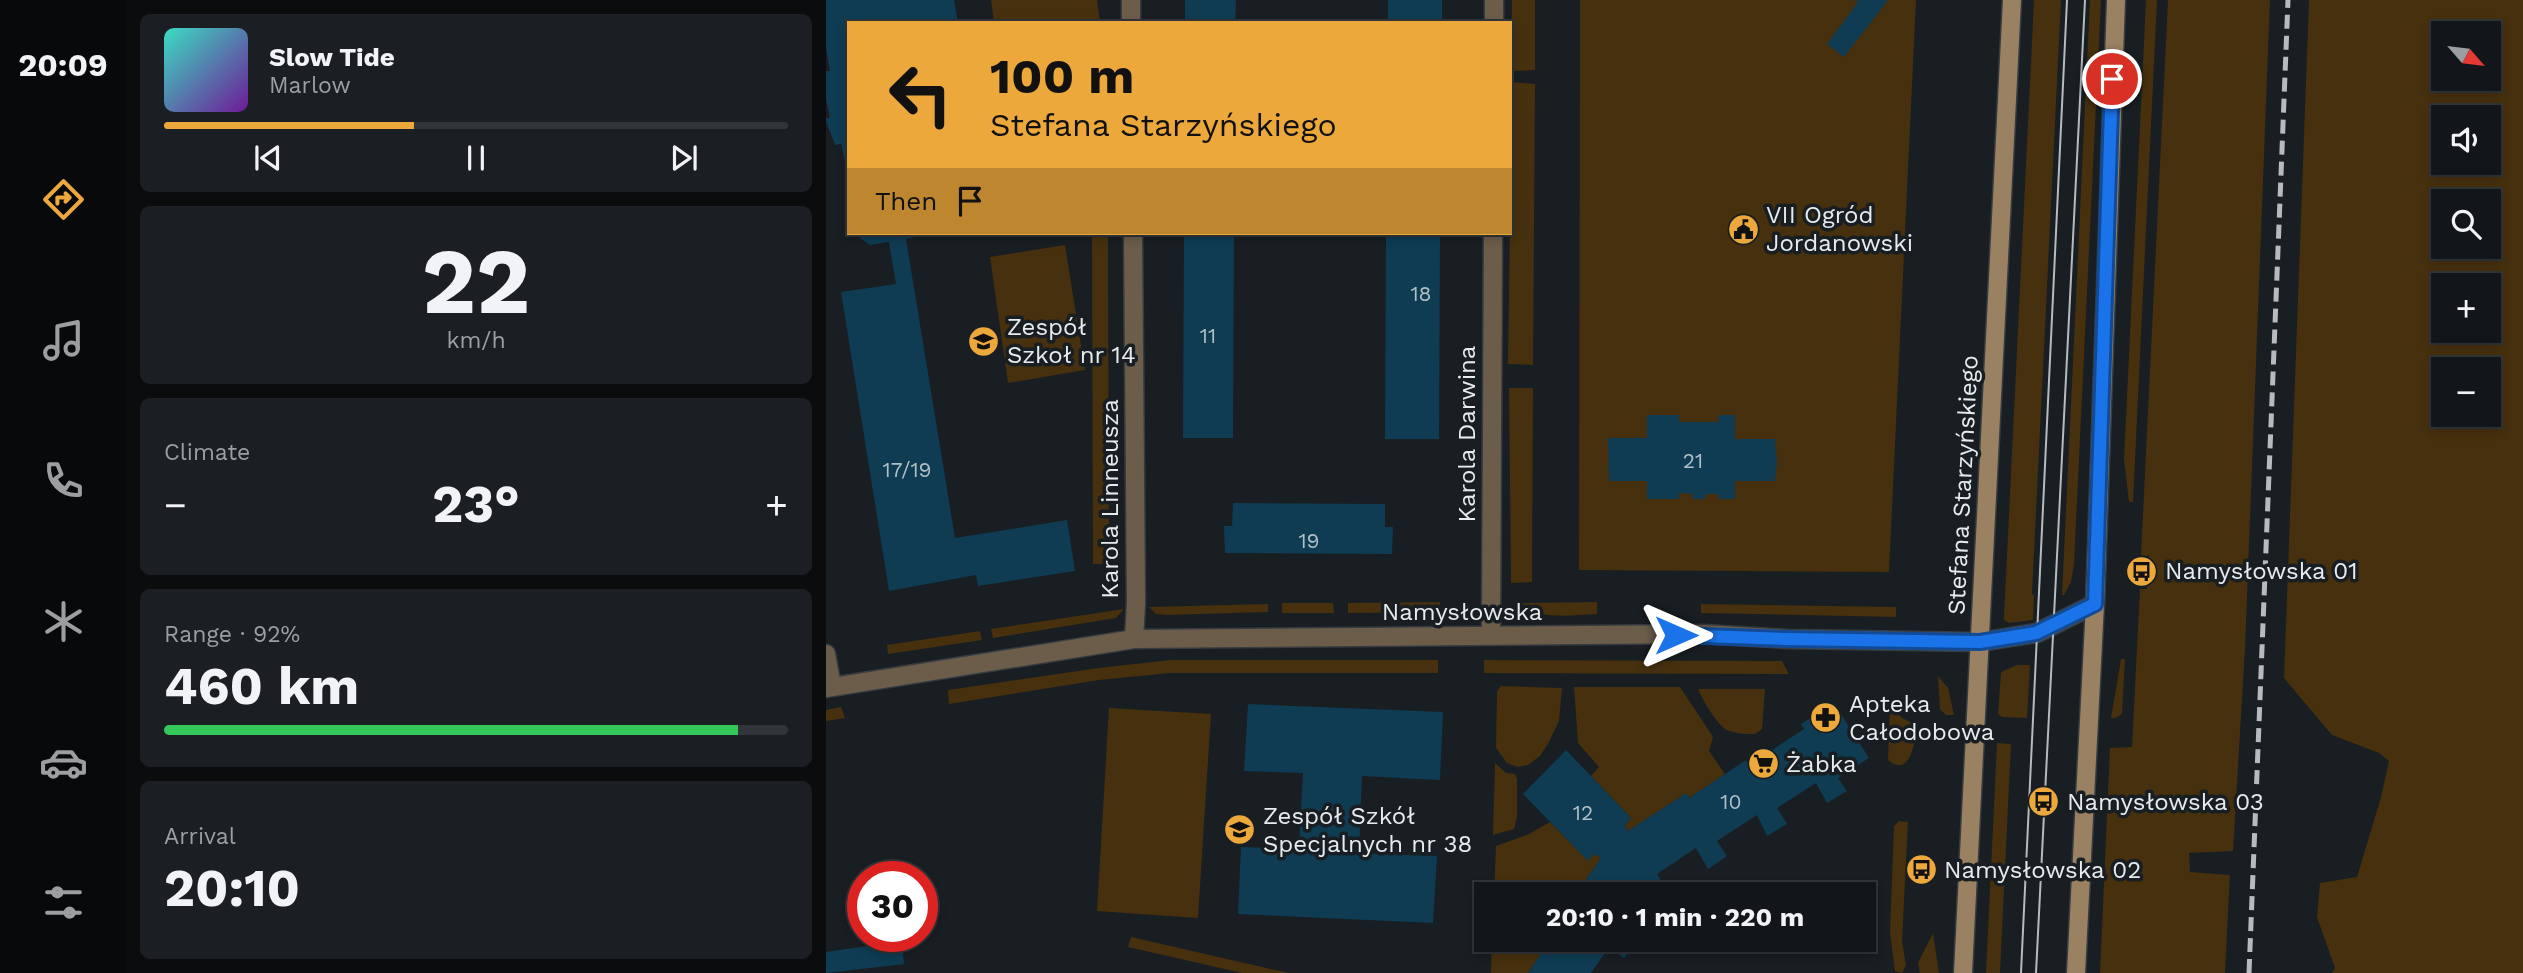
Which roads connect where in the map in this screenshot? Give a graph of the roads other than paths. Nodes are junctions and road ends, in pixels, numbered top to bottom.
1 (1131, 0) edge
2 (1494, 0) edge
3 (2012, 0) edge
4 (2116, 0) edge
5 (1131, 21) edge
6 (1494, 21) edge
7 (1133, 235) edge
8 (1493, 235) edge
9 (2095, 604) junction
10 (1491, 636) junction
11 (1134, 639) junction
12 (1980, 642) junction
13 (826, 654) edge
14 (829, 687) edge
15 (1963, 973) edge
16 (2076, 973) edge

1 - 5 street
2 - 6 street
3 - 12 main road, Stefana Starzyńskiego
4 - 9 main road
7 - 11 street, Karola Linneusza
8 - 10 street, Karola Darwina
9 - 12 street, Namysłowska
9 - 16 main road
10 - 11 street, Namysłowska
10 - 12 street, Namysłowska
11 - 14 street, Namysłowska
12 - 15 main road, Stefana Starzyńskiego
13 - 14 street

